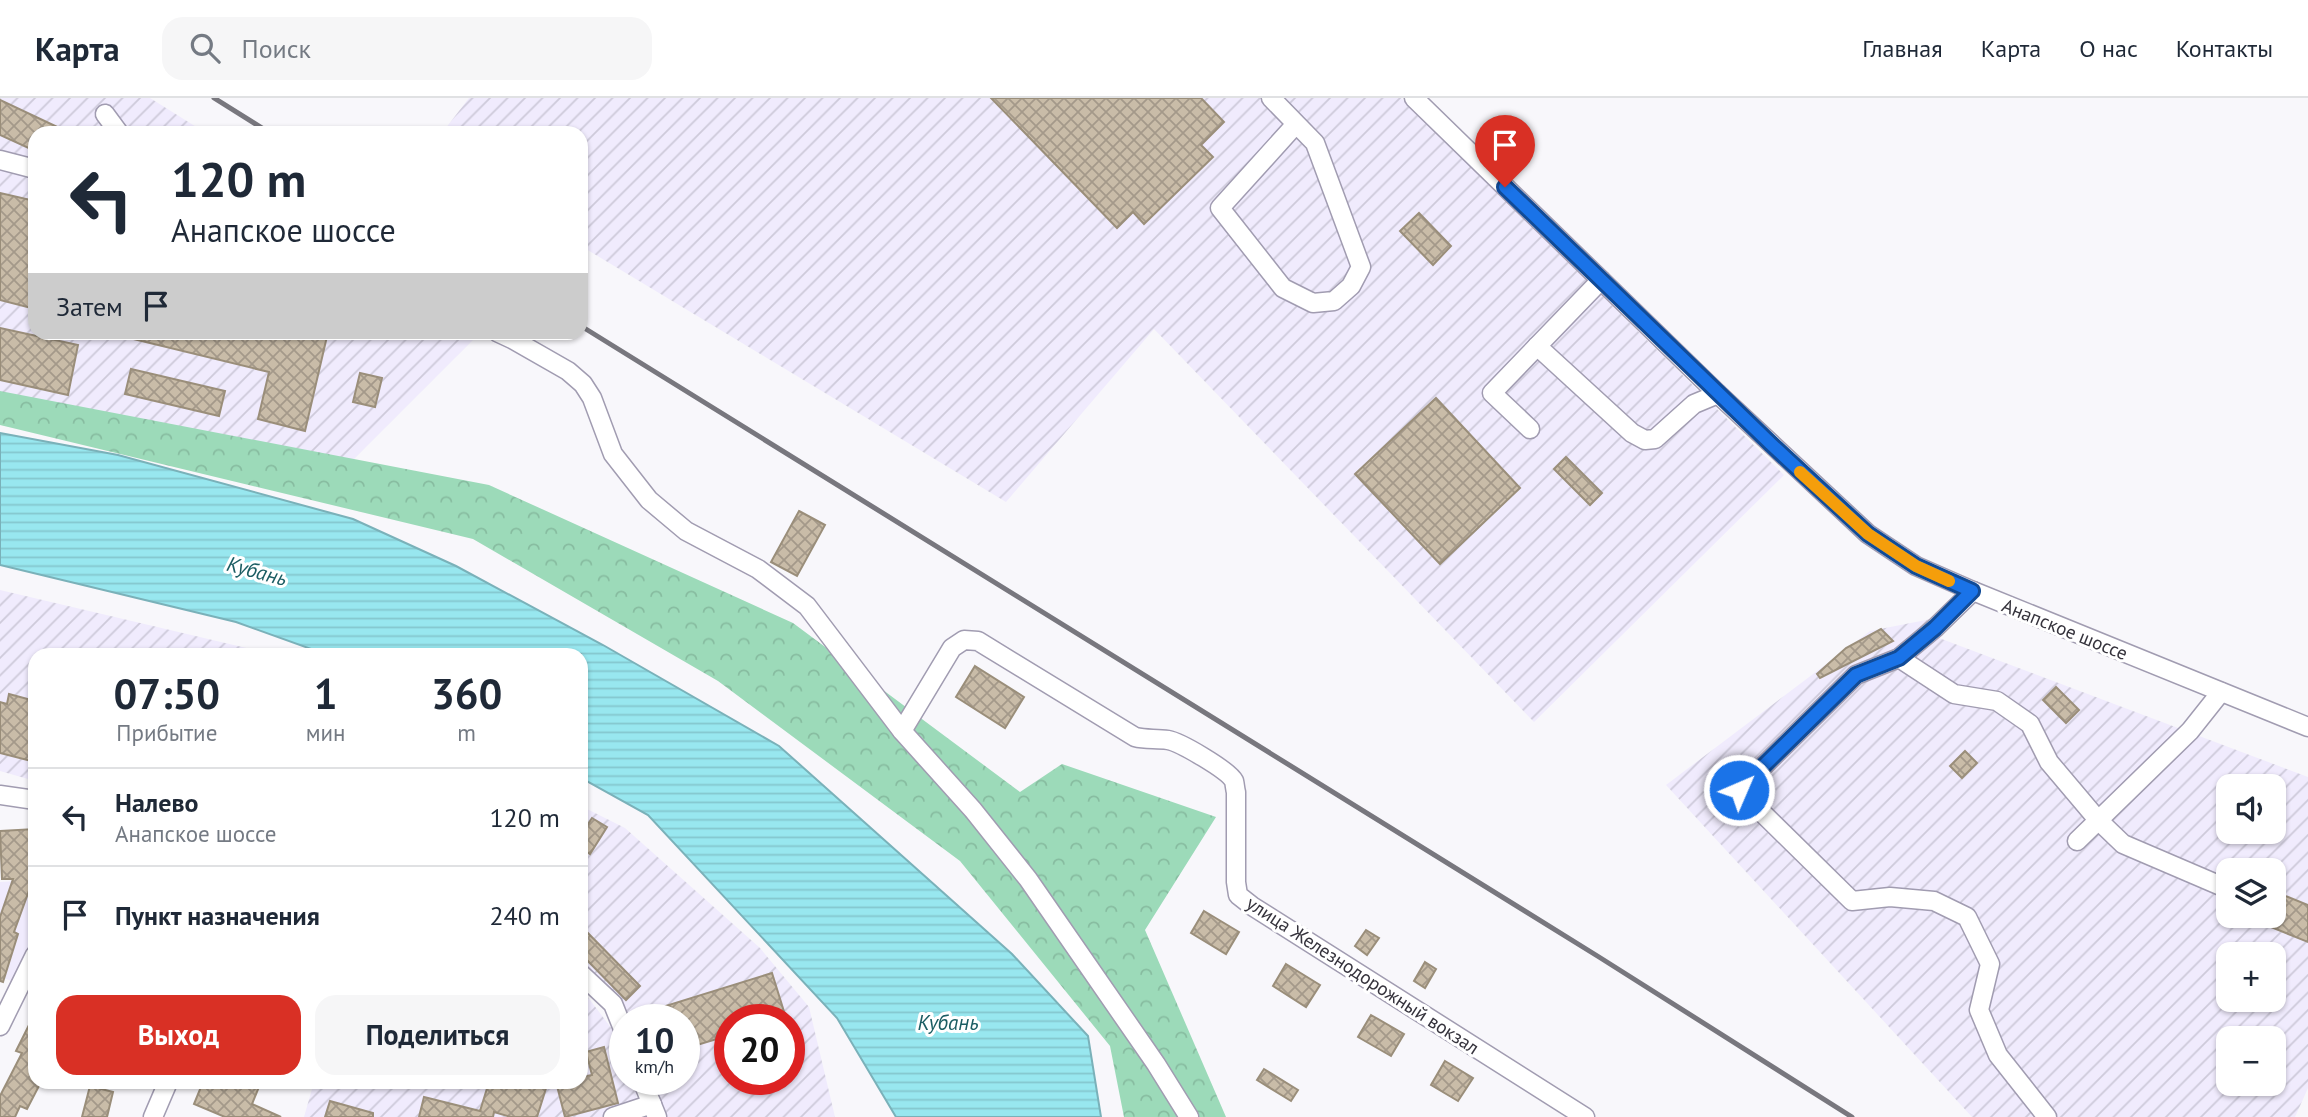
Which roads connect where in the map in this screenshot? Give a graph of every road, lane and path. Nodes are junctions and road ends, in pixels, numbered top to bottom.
1 (1271, 98) edge
2 (1414, 98) edge
3 (106, 114) dead end
4 (1296, 124) junction
5 (114, 126) edge
6 (0, 160) edge
7 (28, 167) edge
8 (1601, 281) junction
9 (514, 340) edge
10 (1537, 346) junction
11 (1718, 394) junction
12 (1530, 429) dead end
13 (1972, 591) junction
14 (1899, 658) junction
15 (2221, 692) junction
16 (2308, 727) edge
17 (902, 731) junction
18 (0, 795) edge
19 (28, 799) edge
20 (2098, 820) junction
21 (2077, 841) dead end
22 (2216, 884) edge
23 (28, 968) edge
24 (588, 981) edge
25 (613, 1004) edge
26 (2, 1019) edge
27 (165, 1089) edge
28 (654, 1111) edge
29 (153, 1117) edge
30 (614, 1117) edge
31 (1189, 1117) edge
32 (1585, 1117) edge
33 (2047, 1117) edge

1 - 4 street
2 - 8 street, Анапское шоссе
3 - 5 street
4 - 4 street
6 - 7 street
8 - 10 street
8 - 11 street, Анапское шоссе
9 - 17 street
10 - 11 street
10 - 12 street
11 - 13 street, Анапское шоссе
13 - 14 street
13 - 15 street, Анапское шоссе
14 - 20 street
14 - 33 street
15 - 16 street, Анапское шоссе
15 - 20 street
17 - 31 street
17 - 32 street, улица Железнодорожный вокзал
18 - 19 street
20 - 21 street
20 - 22 street
23 - 26 street
24 - 25 street
27 - 29 street
28 - 30 street

